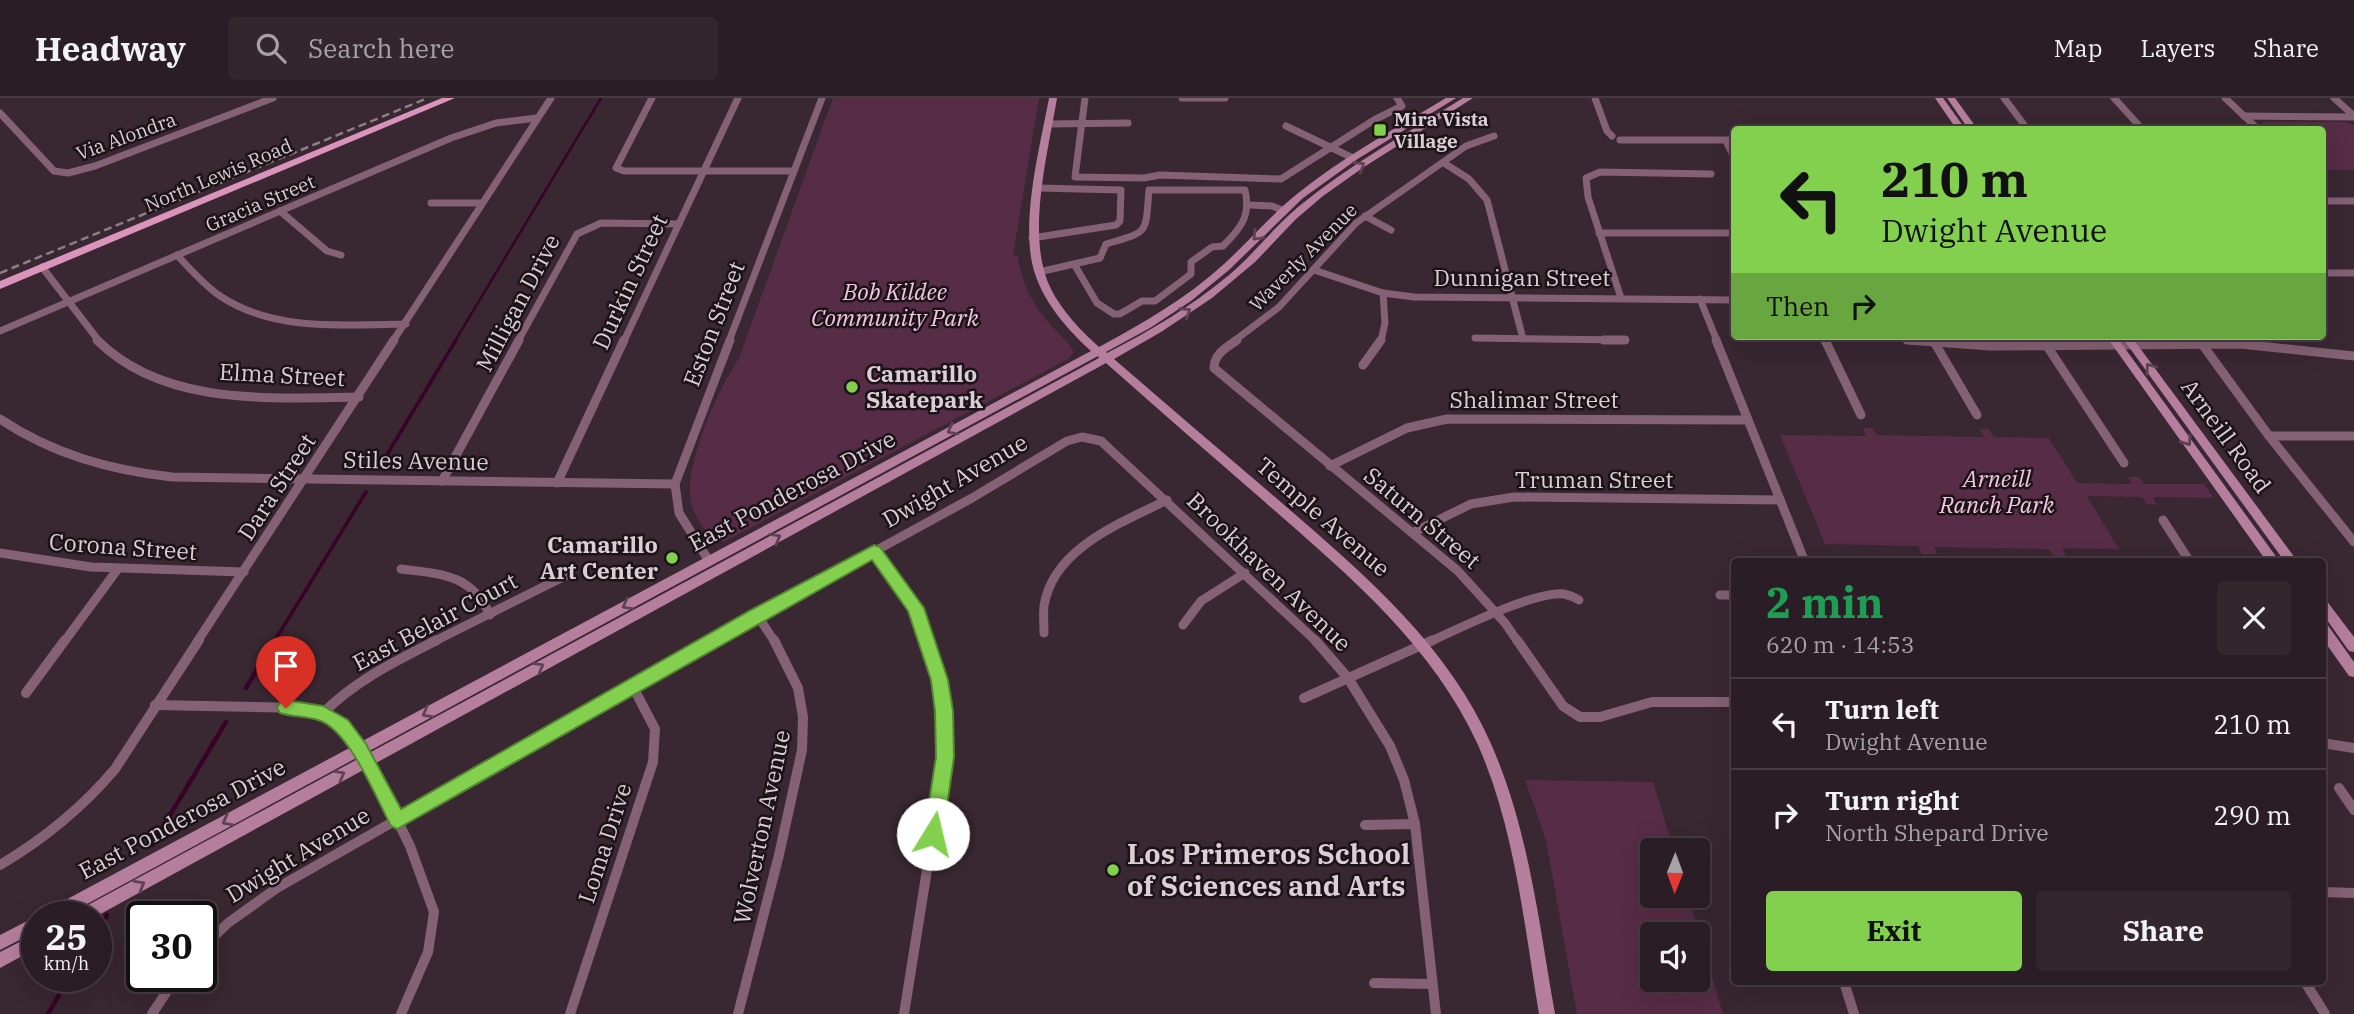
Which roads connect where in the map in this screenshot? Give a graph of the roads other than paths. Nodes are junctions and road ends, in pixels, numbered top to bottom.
1 (273, 98) edge
2 (450, 98) edge
3 (551, 98) edge
4 (652, 98) edge
5 (738, 98) edge
6 (822, 98) edge
7 (1053, 98) edge
8 (1085, 98) edge
9 (1182, 98) edge
10 (1225, 98) edge
11 (1397, 98) edge
12 (1452, 98) edge
13 (1469, 98) edge
14 (1595, 98) edge
15 (1939, 98) edge
16 (1951, 98) edge
17 (2004, 98) edge
18 (2114, 98) edge
19 (2225, 98) edge
20 (2334, 98) edge
21 (1200, 99) edge
22 (0, 113) edge
23 (2244, 116) junction
24 (2354, 116) edge
25 (537, 118) junction
26 (1049, 121) junction
27 (1083, 122) junction
28 (1128, 123) dead end
29 (1286, 126) dead end
30 (1959, 126) edge
31 (1971, 126) edge
32 (2025, 126) edge
33 (2139, 126) edge
34 (2255, 126) edge
35 (1494, 136) dead end
36 (1726, 141) junction
37 (1731, 141) edge
38 (1332, 148) junction
39 (1731, 151) edge
40 (1353, 158) junction
41 (1444, 163) junction
42 (704, 170) junction
43 (793, 171) junction
44 (1711, 174) dead end
45 (1038, 188) junction
46 (2326, 201) edge
47 (2354, 201) edge
48 (431, 203) dead end
49 (482, 203) junction
50 (1250, 205) junction
51 (1282, 210) junction
52 (280, 211) junction
53 (1365, 216) junction
54 (679, 224) junction
55 (1391, 230) dead end
56 (1600, 233) junction
57 (1731, 233) edge
58 (1032, 238) junction
59 (177, 255) junction
60 (341, 255) dead end
61 (1074, 263) junction
62 (42, 267) junction
63 (1314, 270) junction
64 (1039, 272) junction
65 (2326, 273) edge
66 (2354, 273) edge
67 (0, 285) edge
68 (1383, 293) junction
69 (1511, 297) junction
70 (1621, 298) junction
71 (1700, 299) junction
72 (1731, 300) edge
73 (67, 303) junction
74 (406, 324) junction
75 (0, 331) edge
76 (1475, 338) dead end
77 (1523, 339) junction
78 (1625, 340) dead end
79 (1825, 340) edge
80 (1933, 340) edge
81 (2200, 340) edge
82 (2122, 341) edge
83 (2203, 344) junction
84 (2047, 346) junction
85 (1102, 355) junction
86 (2354, 356) edge
87 (1213, 366) joint
88 (1363, 366) dead end
89 (359, 397) junction
90 (1861, 415) dead end
91 (1977, 415) dead end
92 (0, 419) edge
93 (1748, 421) junction
94 (2269, 436) junction
95 (2354, 436) edge
96 (1082, 437) joint
97 (2124, 463) dead end
98 (1331, 466) junction
99 (305, 479) junction
100 (442, 481) junction
101 (557, 483) junction
102 (675, 484) junction
103 (1167, 500) junction
104 (1780, 500) junction
105 (2163, 520) dead end
106 (1414, 532) junction
107 (2353, 539) edge
108 (874, 551) junction
109 (1, 554) edge
110 (1803, 558) edge
111 (2187, 558) edge
112 (2271, 558) edge
113 (2289, 558) edge
114 (713, 566) junction
115 (401, 569) dead end
116 (117, 570) junction
117 (244, 572) junction
118 (570, 573) dead end
119 (1245, 573) junction
120 (1720, 595) dead end
121 (1731, 595) edge
122 (1579, 600) dead end
123 (2326, 608) edge
124 (1496, 612) junction
125 (490, 615) junction
126 (757, 615) junction
127 (1184, 625) dead end
128 (1044, 633) dead end
129 (2326, 633) edge
130 (1424, 643) junction
131 (2354, 647) edge
132 (2354, 671) edge
133 (1348, 678) junction
134 (633, 687) junction
135 (26, 693) dead end
136 (1304, 698) dead end
137 (1731, 702) edge
138 (155, 705) junction
139 (323, 713) junction
140 (1585, 718) joint
141 (2326, 744) edge
142 (2354, 748) edge
143 (362, 755) junction
144 (2339, 788) dead end
145 (2354, 810) edge
146 (397, 820) junction
147 (1415, 824) junction
148 (1364, 825) dead end
149 (0, 865) edge
150 (2326, 892) edge
151 (2354, 893) edge
152 (79, 901) edge
153 (108, 901) edge
154 (21, 932) edge
155 (217, 934) edge
156 (0, 943) edge
157 (21, 949) edge
158 (0, 960) edge
159 (1374, 984) dead end
160 (1432, 984) junction
161 (1844, 985) edge
162 (2308, 985) edge
163 (166, 992) edge
164 (152, 1014) edge
165 (401, 1014) edge
166 (570, 1014) edge
167 (738, 1014) edge
168 (904, 1014) edge
169 (1436, 1014) edge
170 (1547, 1014) edge
171 (1854, 1014) edge
172 (2325, 1014) edge

1 - 22 street, Via Alondra
2 - 62 main road, North Lewis Road
3 - 25 street, Dara Street
4 - 42 street
5 - 42 street, Durkin Street
6 - 43 street, Eston Street
7 - 26 main road, Temple Avenue
8 - 27 street
9 - 21 street
10 - 21 street
11 - 38 street
12 - 40 main road, East Ponderosa Drive
85 -> 13 main road, East Ponderosa Drive
14 - 36 street
15 - 30 main road
16 - 31 main road
17 - 32 street
18 - 33 street
19 - 23 street
20 - 24 street
23 - 24 street
23 - 34 street
25 - 49 street, Dara Street
25 - 52 street, Gracia Street
26 - 27 street
26 - 45 main road, Temple Avenue
27 - 28 street
27 - 38 street
29 - 38 street
35 - 41 street, Waverly Avenue
36 - 37 street
36 - 39 street
38 - 40 street
40 - 51 main road, East Ponderosa Drive
41 - 53 street, Waverly Avenue
41 - 69 street
42 - 43 street
42 - 54 street, Durkin Street
43 - 102 street, Eston Street
44 - 56 street
45 - 58 main road, Temple Avenue
45 - 58 street
46 - 47 street
48 - 49 street
49 - 74 street, Dara Street
50 - 51 street
50 - 61 street
50 - 61 street
51 -> 85 main road, East Ponderosa Drive
52 - 59 street, Gracia Street
52 - 60 street
53 - 55 street
53 - 63 street, Waverly Avenue
54 - 100 street, Milligan Drive
54 - 101 street, Durkin Street
56 - 57 street
56 - 70 street
58 - 64 main road, Temple Avenue
59 - 73 street, Gracia Street
59 - 74 street
61 - 64 street
62 - 67 main road, North Lewis Road
62 - 73 street, Elma Street
63 - 68 street, Dunnigan Street
63 - 87 street, Waverly Avenue
64 - 85 main road, Temple Avenue
65 - 66 street
68 - 69 street, Dunnigan Street
68 - 88 street
69 - 70 street, Dunnigan Street
69 - 77 street
70 - 71 street, Dunnigan Street
71 - 72 street, Dunnigan Street
71 - 93 street
73 - 75 street, Gracia Street
73 - 89 street, Elma Street
74 - 89 street, Dara Street
76 - 77 street
77 - 78 street
79 - 90 street
80 - 84 street
80 - 91 street
81 - 83 street
82 - 83 street
82 - 84 street
82 -> 112 main road, Arneill Road
113 -> 82 main road, Arneill Road
83 - 86 street
83 - 94 street
84 - 97 street
85 - 114 main road, East Ponderosa Drive
85 - 130 main road, Temple Avenue
87 - 98 street, Saturn Street
89 - 99 street, Dara Street
92 - 99 street, Stiles Avenue
93 - 98 street, Shalimar Street
93 - 104 street
94 - 95 street
94 - 107 street
96 - 103 street, Brookhaven Avenue
96 - 108 street, Dwight Avenue
98 - 106 street, Saturn Street
99 - 100 street, Stiles Avenue
99 - 117 street, Dara Street
100 - 101 street, Stiles Avenue
101 - 102 street, Stiles Avenue
102 - 114 street
103 - 119 street, Brookhaven Avenue
103 - 128 street
104 - 106 street, Truman Street
104 - 110 street
105 - 111 street
106 - 124 street, Saturn Street
108 - 126 street, Dwight Avenue
108 - 168 street
109 - 116 street, Corona Street
114 - 143 main road, East Ponderosa Drive
115 - 125 street
116 - 117 street, Corona Street
116 - 135 street
117 - 138 street, Dara Street
118 - 125 street, East Belair Court
119 - 127 street
119 - 133 street, Brookhaven Avenue
120 - 121 street
122 - 124 street
123 - 131 main road
124 - 130 street
124 - 140 street, Saturn Street
125 - 139 street, East Belair Court
126 - 134 street, Dwight Avenue
126 - 167 street, Wolverton Avenue
129 - 132 main road
130 - 133 street
130 - 170 main road, Temple Avenue
133 - 136 street
133 - 147 street, Brookhaven Avenue
134 - 146 street, Dwight Avenue
134 - 166 street, Loma Drive
137 - 140 street
138 - 139 street
138 - 149 street, Dara Street
139 - 143 street
141 - 142 street
143 - 146 street
143 -> 152 main road, East Ponderosa Drive
153 -> 143 main road, East Ponderosa Drive
144 - 145 street
146 - 155 street, Dwight Avenue
146 - 165 street
147 - 148 street
147 - 160 street, Brookhaven Avenue
150 - 151 street
154 - 156 main road
157 - 158 main road
159 - 160 street
160 - 169 street, Brookhaven Avenue
161 - 171 street
162 - 172 street
163 - 164 street

